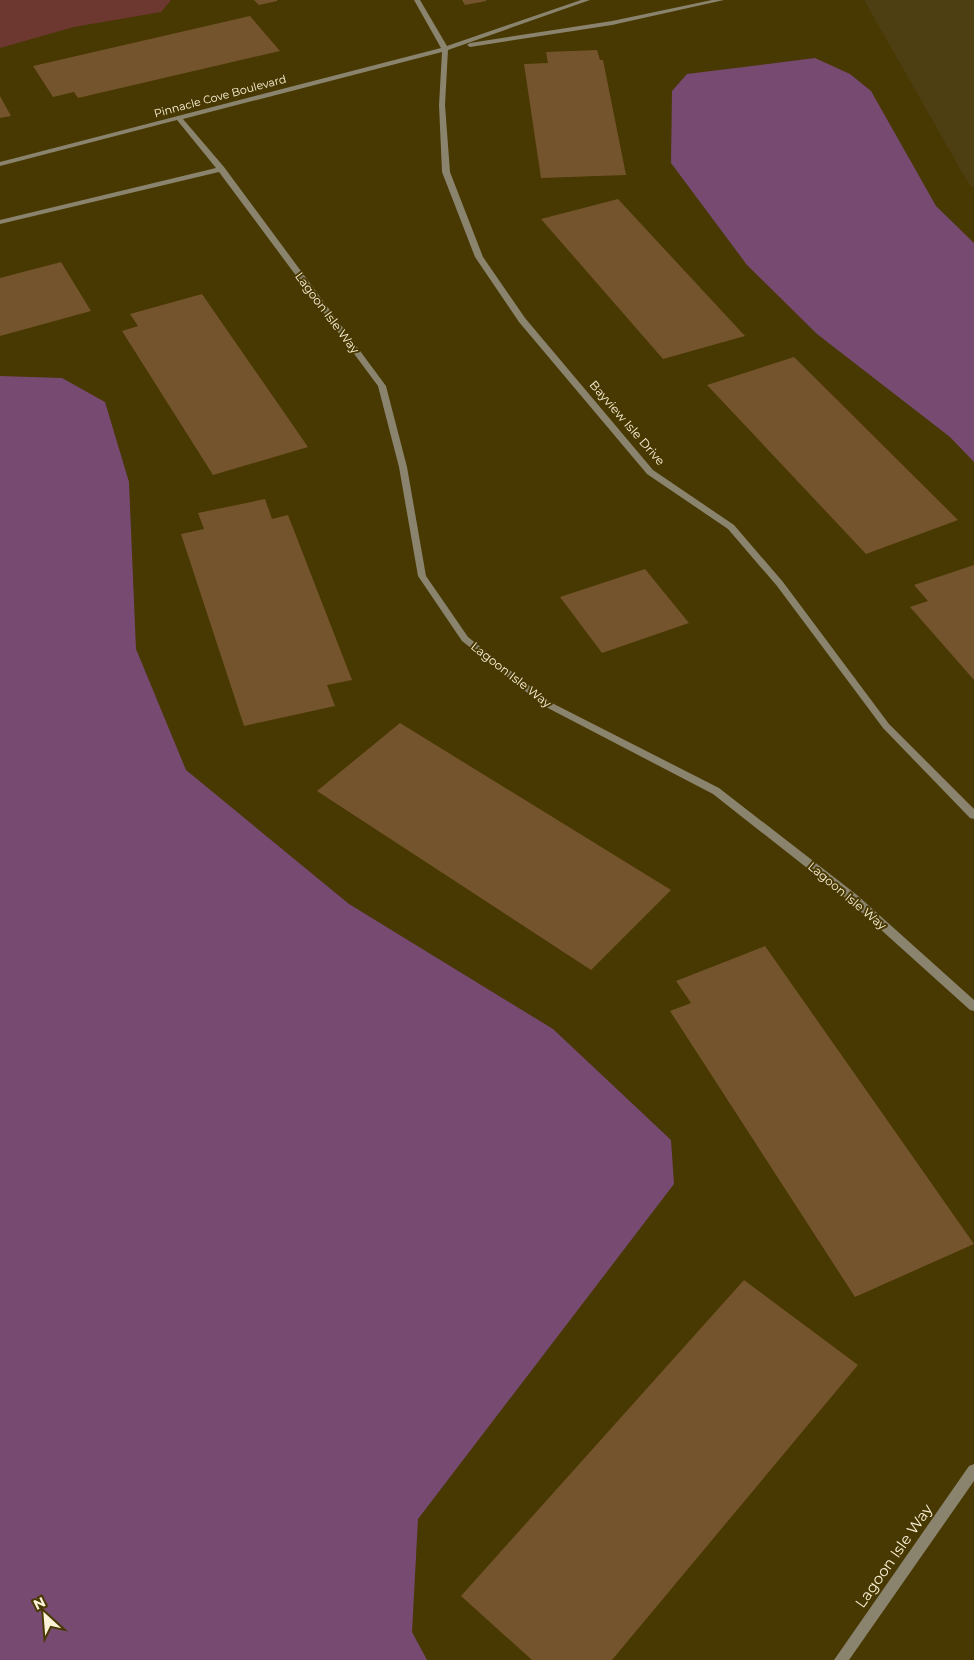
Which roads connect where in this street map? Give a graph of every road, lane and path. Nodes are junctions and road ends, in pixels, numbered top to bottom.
1 (417, 0) edge
2 (587, 0) edge
3 (721, 0) edge
4 (445, 49) junction
5 (180, 119) junction
6 (0, 164) edge
7 (221, 169) junction
8 (0, 222) edge
9 (974, 815) edge
10 (974, 1007) edge
11 (974, 1470) edge
12 (840, 1660) edge

1 - 4 lane
2 - 4 lane, Pinnacle Cove Boulevard
3 - 4 lane, Pinnacle Cove Boulevard
4 - 5 lane, Pinnacle Cove Boulevard
4 - 9 lane, Bayview Isle Drive
5 - 6 lane, Pinnacle Cove Boulevard
5 - 7 lane, Lagoon Isle Way
7 - 8 lane
7 - 10 lane, Lagoon Isle Way
11 - 12 lane, Lagoon Isle Way

